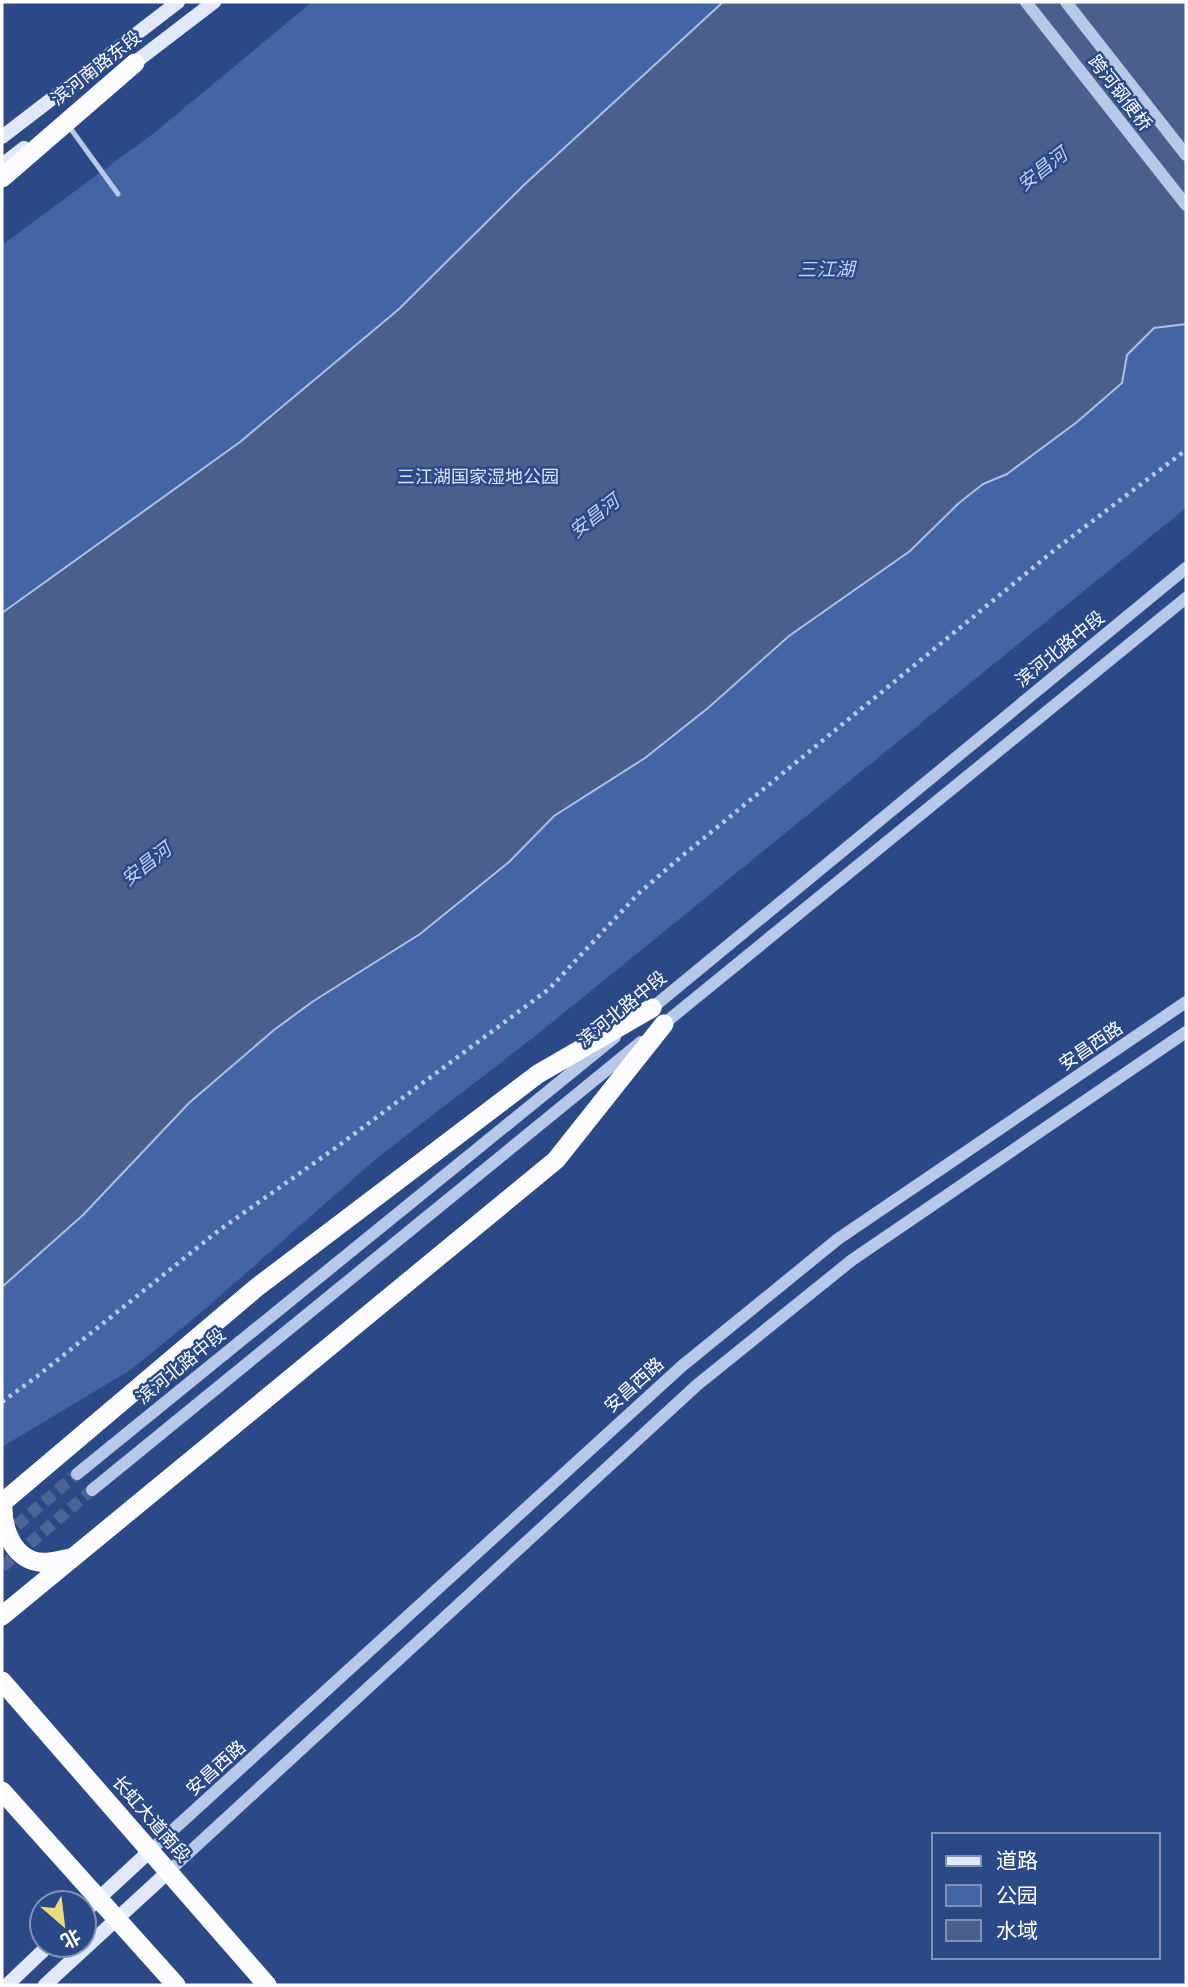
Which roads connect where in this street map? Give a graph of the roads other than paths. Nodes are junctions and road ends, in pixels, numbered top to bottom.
1 (178, 2) edge
2 (214, 2) edge
3 (1026, 2) edge
4 (1066, 2) edge
5 (135, 63) joint
6 (64, 120) junction
7 (2, 137) edge
8 (1186, 155) edge
9 (2, 165) edge
10 (2, 178) edge
11 (118, 194) dead end
12 (1186, 205) edge
13 (1186, 568) edge
14 (1186, 598) edge
15 (1186, 1002) edge
16 (658, 1016) junction
17 (1186, 1032) edge
18 (77, 1474) tunnel mouth
19 (92, 1490) tunnel mouth
20 (2, 1503) edge
21 (73, 1557) junction
22 (2, 1616) edge
23 (2, 1681) edge
24 (2, 1791) edge
25 (151, 1850) junction
26 (169, 1871) junction
27 (79, 1889) edge
28 (98, 1899) edge
29 (98, 1909) edge
30 (116, 1919) junction
31 (34, 1959) edge
32 (7, 1985) edge
33 (45, 1985) edge
34 (176, 1985) edge
35 (267, 1985) edge

1 - 7 main road, 滨河南路东段
2 - 5 main road, 滨河南路东段
3 - 12 street, 跨河钢便桥
4 - 8 street, 跨河钢便桥
5 - 6 highway
6 - 9 main road, 滨河南路东段
6 - 10 highway
6 - 11 lane
13 - 16 street, 滨河北路中段
14 - 16 street, 滨河北路中段
15 - 25 street, 安昌西路
16 - 18 street, 滨河北路中段
16 - 19 street, 滨河北路中段
16 - 20 highway
16 - 21 highway
17 - 26 street
20 - 21 highway
21 - 22 highway
23 - 25 highway, 长虹大道南段
24 - 27 highway
25 - 26 highway, 长虹大道南段
25 - 28 main road
26 - 30 main road
26 - 35 highway, 长虹大道南段
29 - 30 highway
30 - 33 main road
30 - 34 highway
31 - 32 main road

